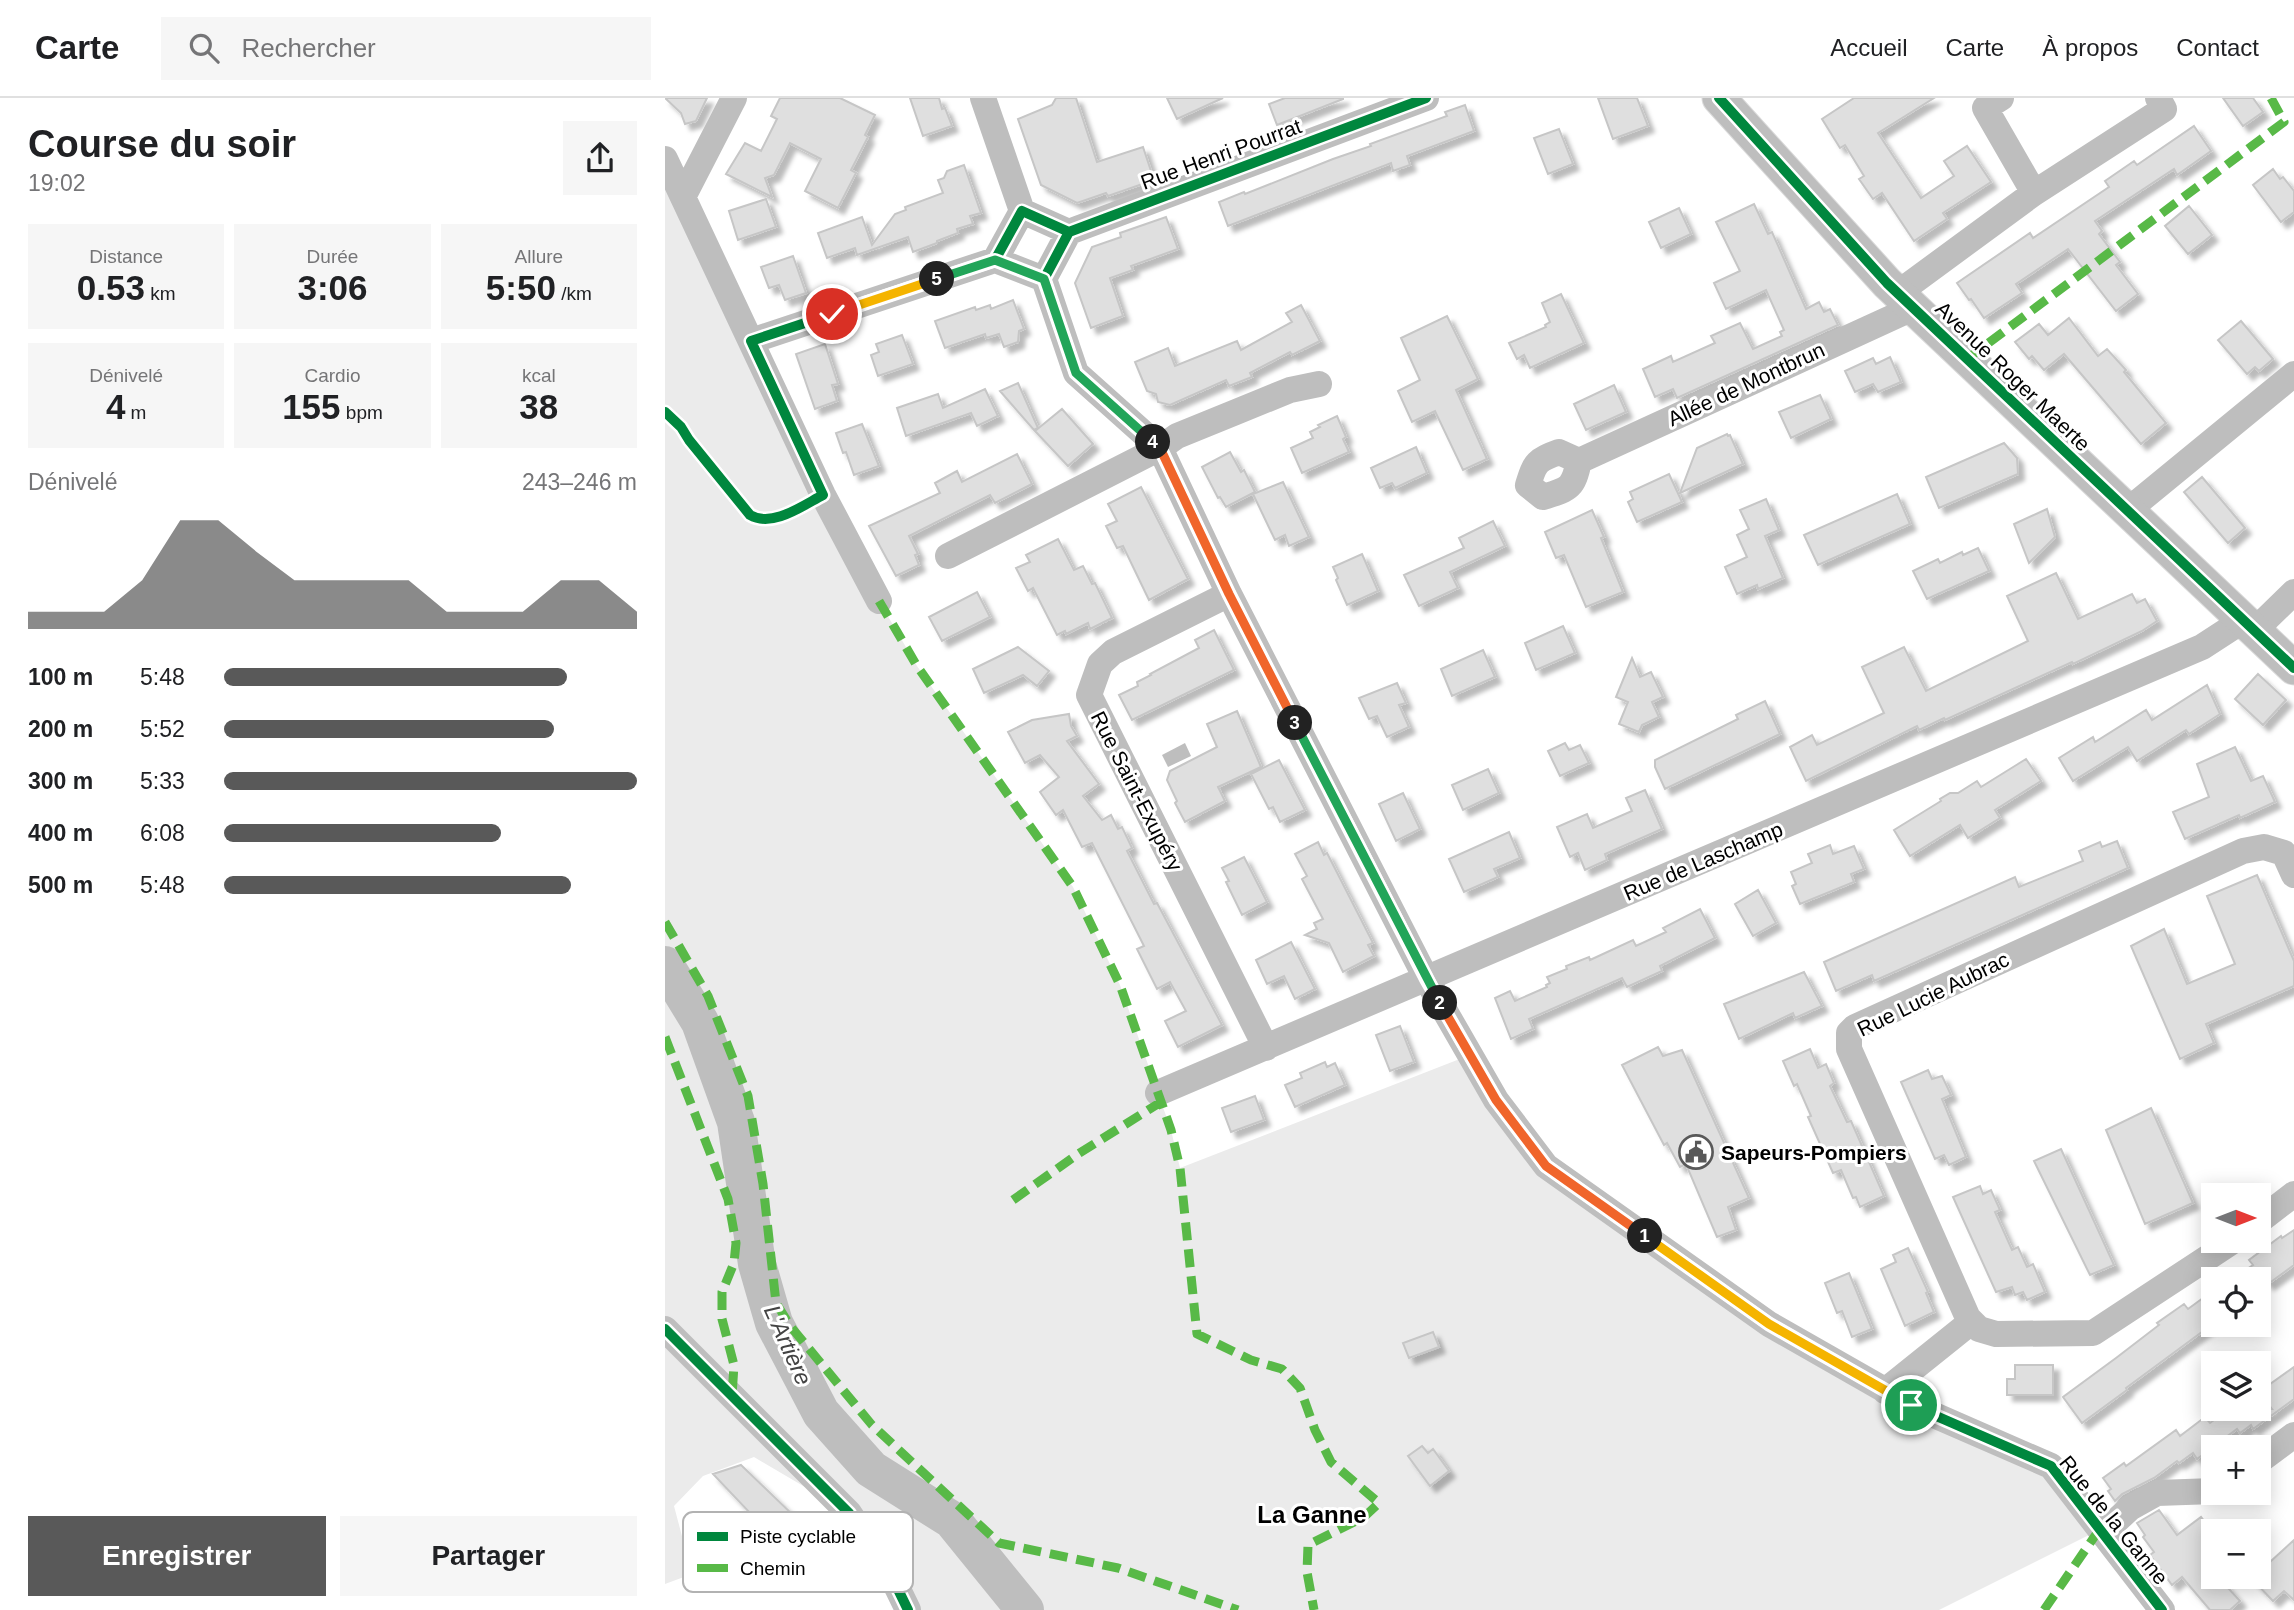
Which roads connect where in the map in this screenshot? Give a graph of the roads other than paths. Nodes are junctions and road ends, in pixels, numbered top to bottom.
1 (734, 98) edge
2 (983, 98) edge
3 (1426, 98) edge
4 (1719, 98) edge
5 (2001, 98) edge
6 (2158, 98) edge
7 (665, 159) edge
8 (2035, 193) junction
9 (683, 197) junction
10 (1021, 211) junction
11 (1069, 232) junction
12 (995, 260) junction
13 (1044, 279) junction
14 (1906, 301) junction
15 (751, 341) junction
16 (2294, 373) edge
17 (1319, 384) dead end
18 (1160, 448) junction
19 (1579, 461) dead end
20 (2127, 512) junction
21 (947, 556) dead end
22 (2294, 592) edge
23 (1229, 594) junction
24 (879, 601) dead end
25 (2248, 626) junction
26 (2294, 668) edge
27 (2294, 875) edge
28 (1427, 980) junction
29 (1266, 1048) junction
30 (1158, 1093) dead end
31 (2294, 1194) edge
32 (2271, 1212) edge
33 (2215, 1253) edge
34 (1971, 1322) junction
35 (665, 1329) edge
36 (1885, 1391) junction
37 (2294, 1435) edge
38 (2271, 1452) edge
39 (2201, 1491) edge
40 (848, 1512) edge
41 (2103, 1533) junction
42 (899, 1592) edge
43 (908, 1610) edge
44 (2162, 1610) edge

1 - 9 street
2 - 10 street
3 - 11 street, Rue Henri Pourrat
4 - 14 main road, Avenue Roger Maerte
5 - 8 street
6 - 8 street, Allée de Montbrun
7 - 9 street
8 - 14 street, Allée de Montbrun
9 - 15 street
10 - 11 street
10 - 12 street
11 - 13 street
12 - 13 street
12 - 15 street
13 - 18 street
14 - 19 street, Allée de Montbrun
14 - 20 main road, Avenue Roger Maerte
15 - 24 street
16 - 20 street
17 - 18 street
18 - 21 street
18 - 23 street, Rue de la Ganne
20 - 25 main road, Avenue Roger Maerte
22 - 25 street, Rue de Laschamp
23 - 28 street, Rue de la Ganne
23 - 29 street, Rue Saint-Exupéry
25 - 26 main road, Avenue Roger Maerte
25 - 28 street, Rue de Laschamp
27 - 34 street, Rue Lucie Aubrac
28 - 29 street, Rue de Laschamp
28 - 36 street, Rue de la Ganne
29 - 30 street, Rue de Laschamp
31 - 32 street
33 - 34 street
34 - 36 street
35 - 40 street
36 - 41 street, Rue de la Ganne
37 - 38 street
39 - 41 street
41 - 44 street, Rue de la Ganne
42 - 43 street

